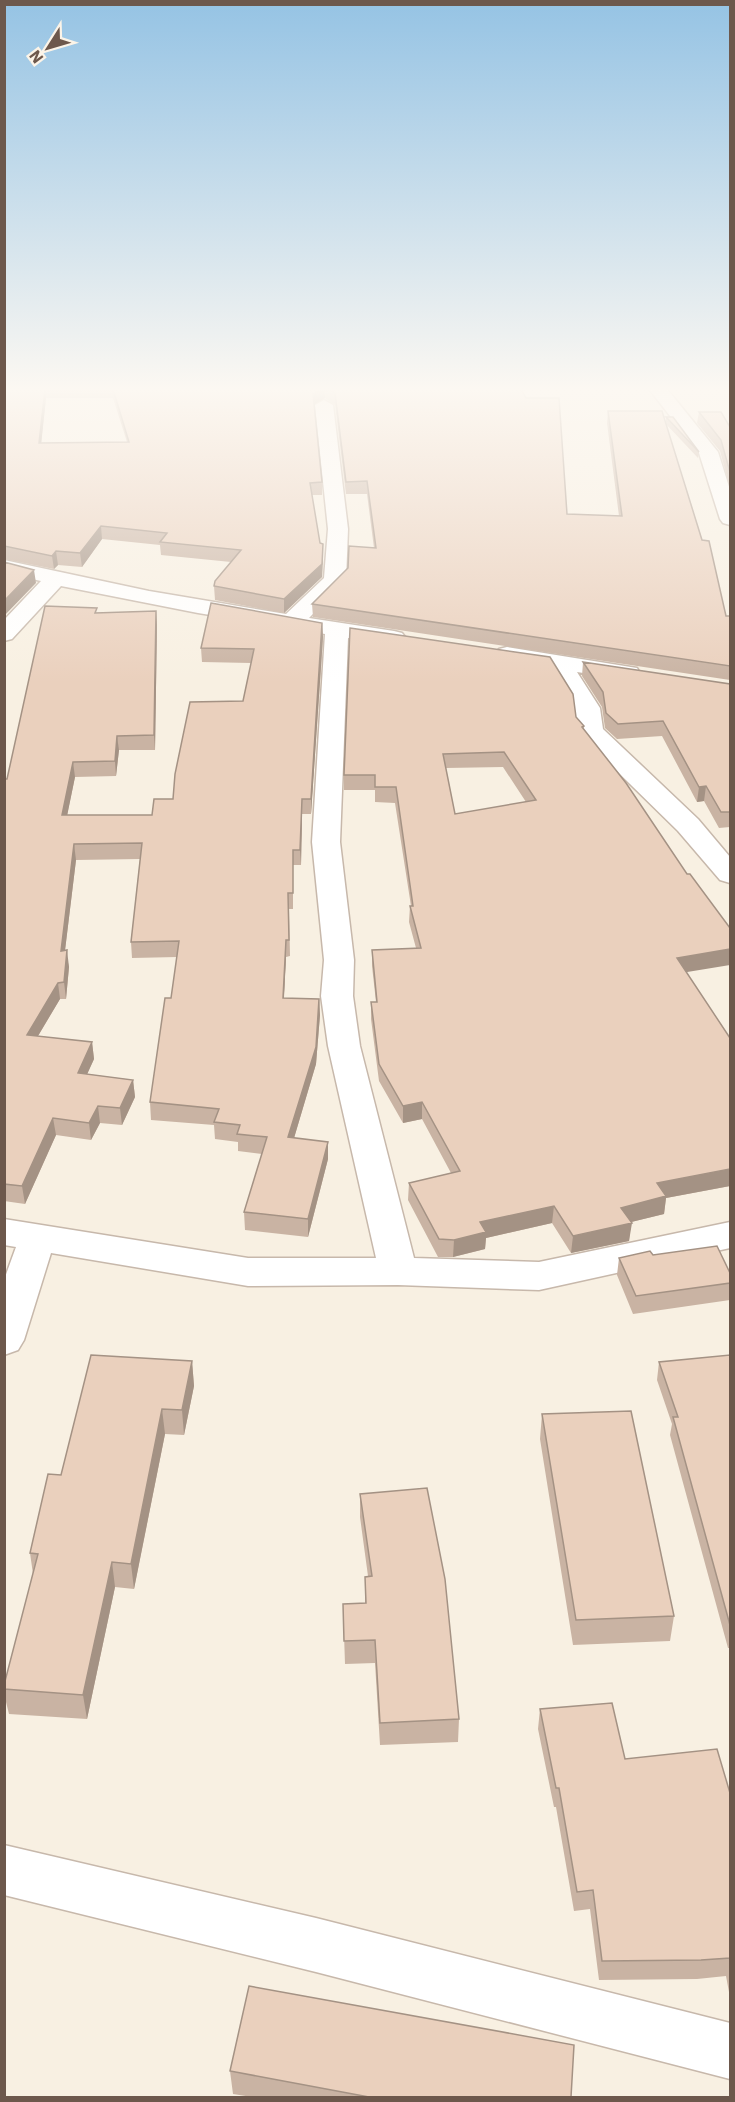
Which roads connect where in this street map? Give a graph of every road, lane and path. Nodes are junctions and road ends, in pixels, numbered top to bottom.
1 (333, 487) edge
2 (721, 487) edge
3 (728, 508) edge
4 (4, 566) edge
5 (55, 579) junction
6 (290, 623) junction
7 (337, 629) junction
8 (4, 634) edge
9 (418, 641) edge
10 (488, 652) edge
11 (558, 662) junction
12 (650, 676) edge
13 (730, 874) edge
14 (21, 1234) edge
15 (730, 1235) edge
16 (398, 1271) junction
17 (4, 1340) edge
18 (4, 1870) edge
19 (730, 2051) edge

1 - 6 street
2 - 3 street
4 - 5 street
5 - 6 street
5 - 8 street
6 - 7 street
7 - 9 street
7 - 16 street
10 - 11 street
11 - 12 street
11 - 13 street
14 - 16 street
14 - 17 street
15 - 16 street
18 - 19 street

